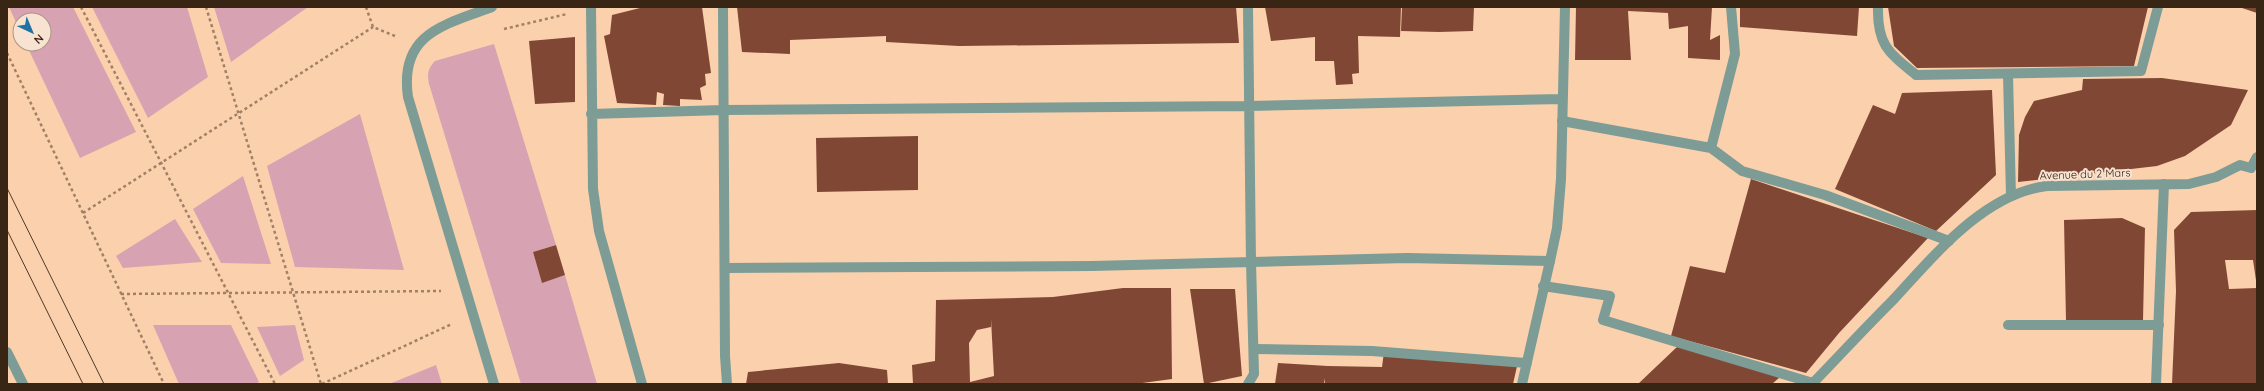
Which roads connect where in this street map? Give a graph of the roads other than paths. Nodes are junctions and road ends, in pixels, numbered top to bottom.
1 (492, 7) edge
2 (723, 7) edge
3 (1248, 7) edge
4 (1565, 7) edge
5 (1731, 7) edge
6 (1878, 7) edge
7 (2158, 7) edge
8 (591, 8) edge
9 (2008, 75) junction
10 (1563, 99) junction
11 (1249, 106) junction
12 (723, 110) junction
13 (591, 114) junction
14 (1562, 121) junction
15 (1711, 148) junction
16 (2257, 157) edge
17 (2254, 169) edge
18 (2164, 184) junction
19 (2011, 196) junction
20 (1948, 241) junction
21 (1550, 261) junction
22 (1251, 262) junction
23 (725, 268) junction
24 (1543, 286) junction
25 (2008, 325) dead end
26 (2159, 325) junction
27 (1254, 348) junction
28 (7, 352) edge
29 (1527, 363) junction
30 (1813, 383) edge
31 (23, 384) edge
32 (494, 384) edge
33 (642, 384) edge
34 (727, 384) edge
35 (1248, 384) edge
36 (1522, 384) edge
37 (2156, 384) edge

1 - 32 street
2 - 12 street
3 - 11 street
4 - 10 street
5 - 15 street
6 - 9 street
7 - 9 street
8 - 13 street
9 - 19 street
10 - 11 street
10 - 14 street
11 - 12 street
11 - 22 street
12 - 13 street
12 - 23 street
13 - 33 street
14 - 15 street
14 - 21 street
15 - 20 street
16 - 17 street, Avenue du 2 Mars
17 - 18 street, Avenue du 2 Mars
18 - 19 street, Avenue du 2 Mars
18 - 26 street
19 - 20 street, Avenue du 2 Mars
20 - 30 street, Avenue du 2 Mars
21 - 22 street
21 - 24 street
22 - 23 street
22 - 27 street
23 - 34 street
24 - 29 street
24 - 30 street
25 - 26 street
26 - 37 street
27 - 29 street
27 - 35 street
28 - 31 street
29 - 36 street

